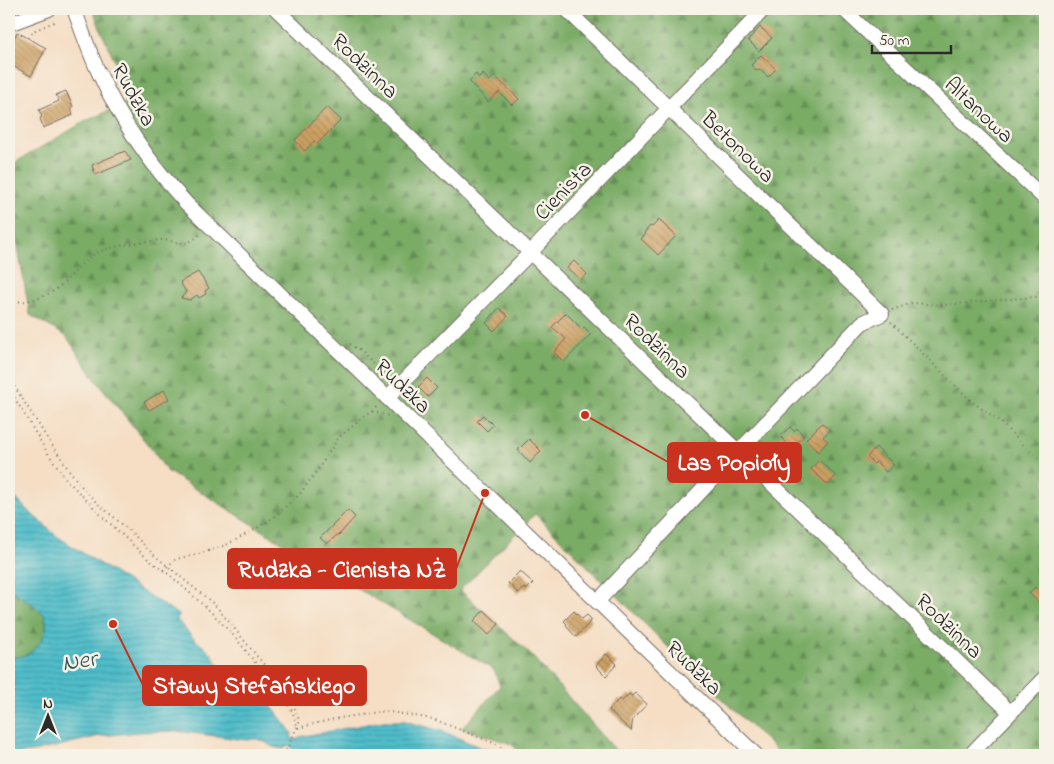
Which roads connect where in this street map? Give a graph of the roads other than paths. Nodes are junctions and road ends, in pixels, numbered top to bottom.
1 (49, 9) edge
2 (74, 9) edge
3 (276, 9) edge
4 (566, 9) edge
5 (764, 9) edge
6 (843, 9) edge
7 (24, 13) edge
8 (9, 24) edge
9 (669, 109) junction
10 (1045, 199) edge
11 (530, 253) junction
12 (387, 398) junction
13 (738, 452) junction
14 (597, 602) junction
15 (1045, 677) edge
16 (1010, 712) junction
17 (756, 755) edge
18 (970, 755) edge

1 - 7 street
2 - 12 street, Rudzka
3 - 11 street, Rodzinna
4 - 9 street, Betonowa
5 - 9 street, Cienista
6 - 10 street, Altanowa
7 - 8 street
9 - 11 street, Cienista
9 - 13 street, Betonowa
11 - 12 street, Cienista
11 - 13 street, Rodzinna
12 - 14 street, Rudzka
13 - 14 street
13 - 16 street, Rodzinna
14 - 17 street, Rudzka
15 - 16 street
16 - 18 street

